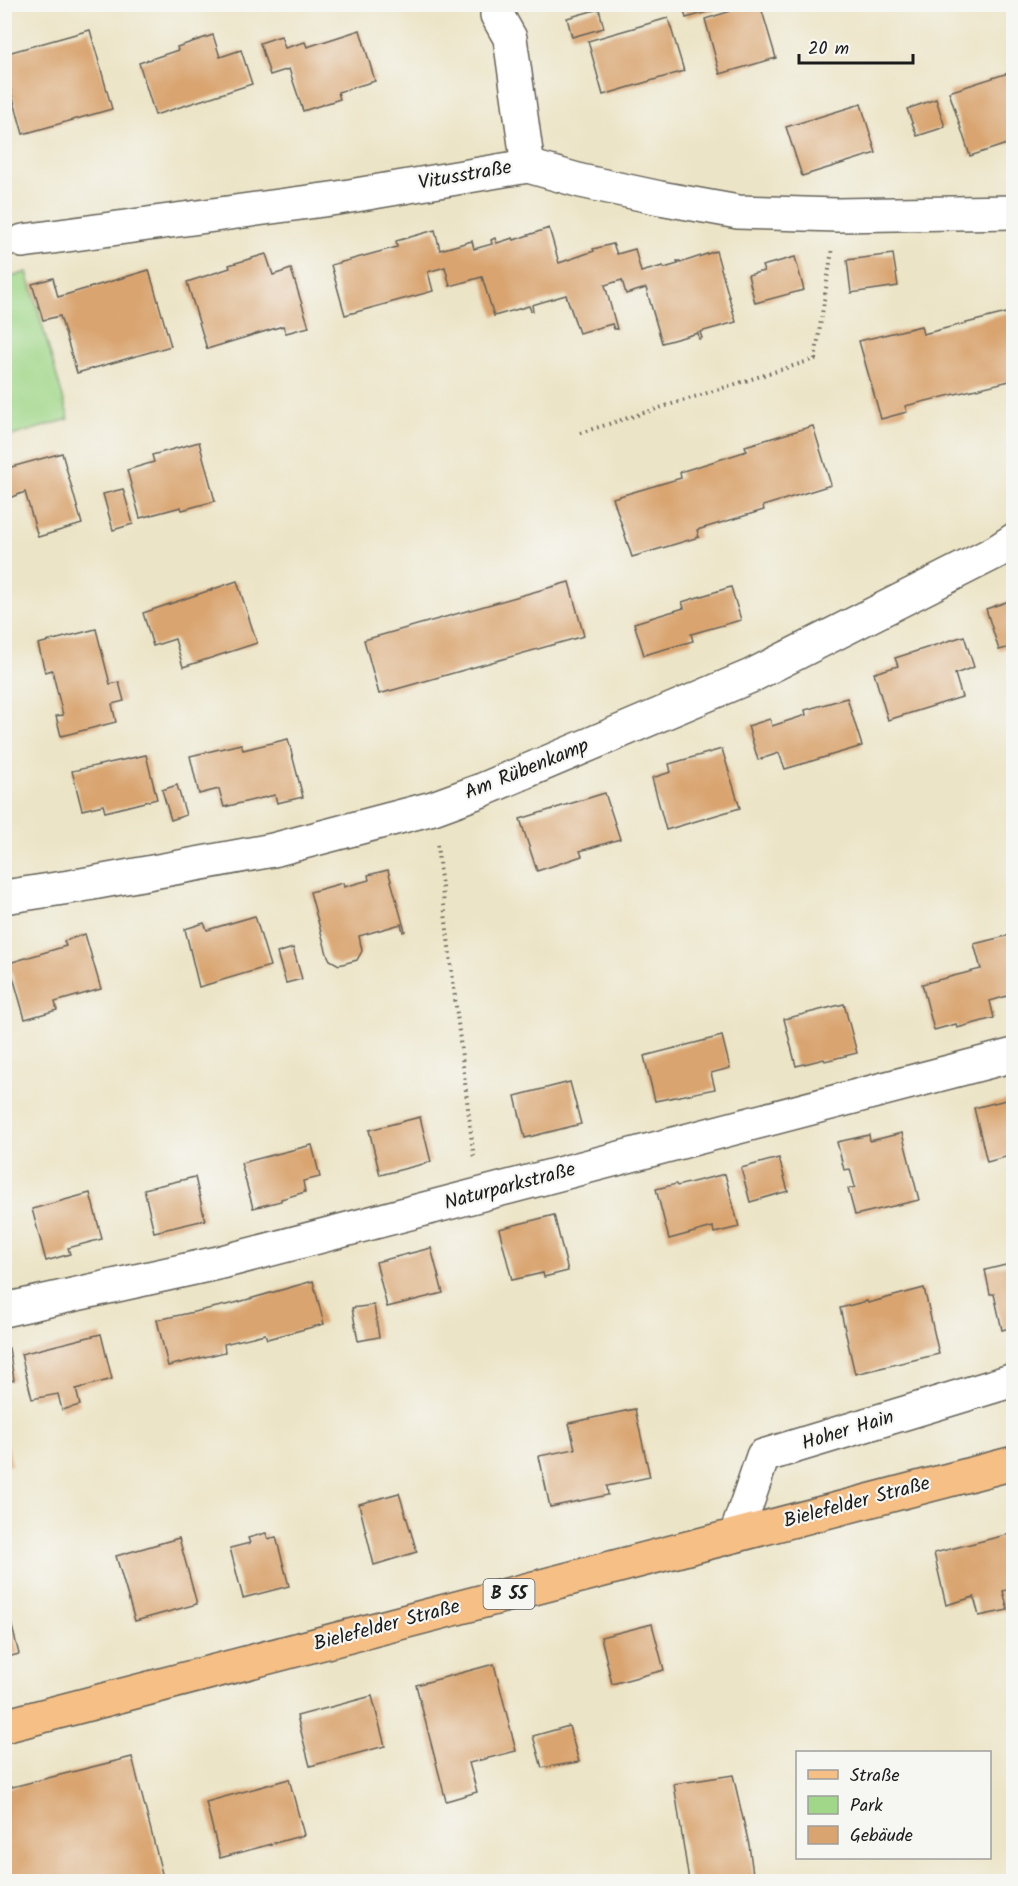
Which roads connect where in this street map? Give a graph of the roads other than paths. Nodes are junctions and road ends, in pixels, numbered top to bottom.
1 (498, 8) edge
2 (528, 166) junction
3 (1014, 212) edge
4 (23, 241) dead end
5 (1014, 540) edge
6 (4, 897) edge
7 (1014, 1055) edge
8 (4, 1310) edge
9 (1014, 1380) edge
10 (1014, 1463) edge
11 (736, 1535) junction
12 (4, 1726) edge

1 - 2 street
2 - 3 street, Vitusstraße
2 - 4 street, Vitusstraße
5 - 6 street, Am Rübenkamp
7 - 8 street, Naturparkstraße
9 - 11 street, Hoher Hain
10 - 11 main road, Bielefelder Straße / B 55
11 - 12 main road, Bielefelder Straße / B 55

